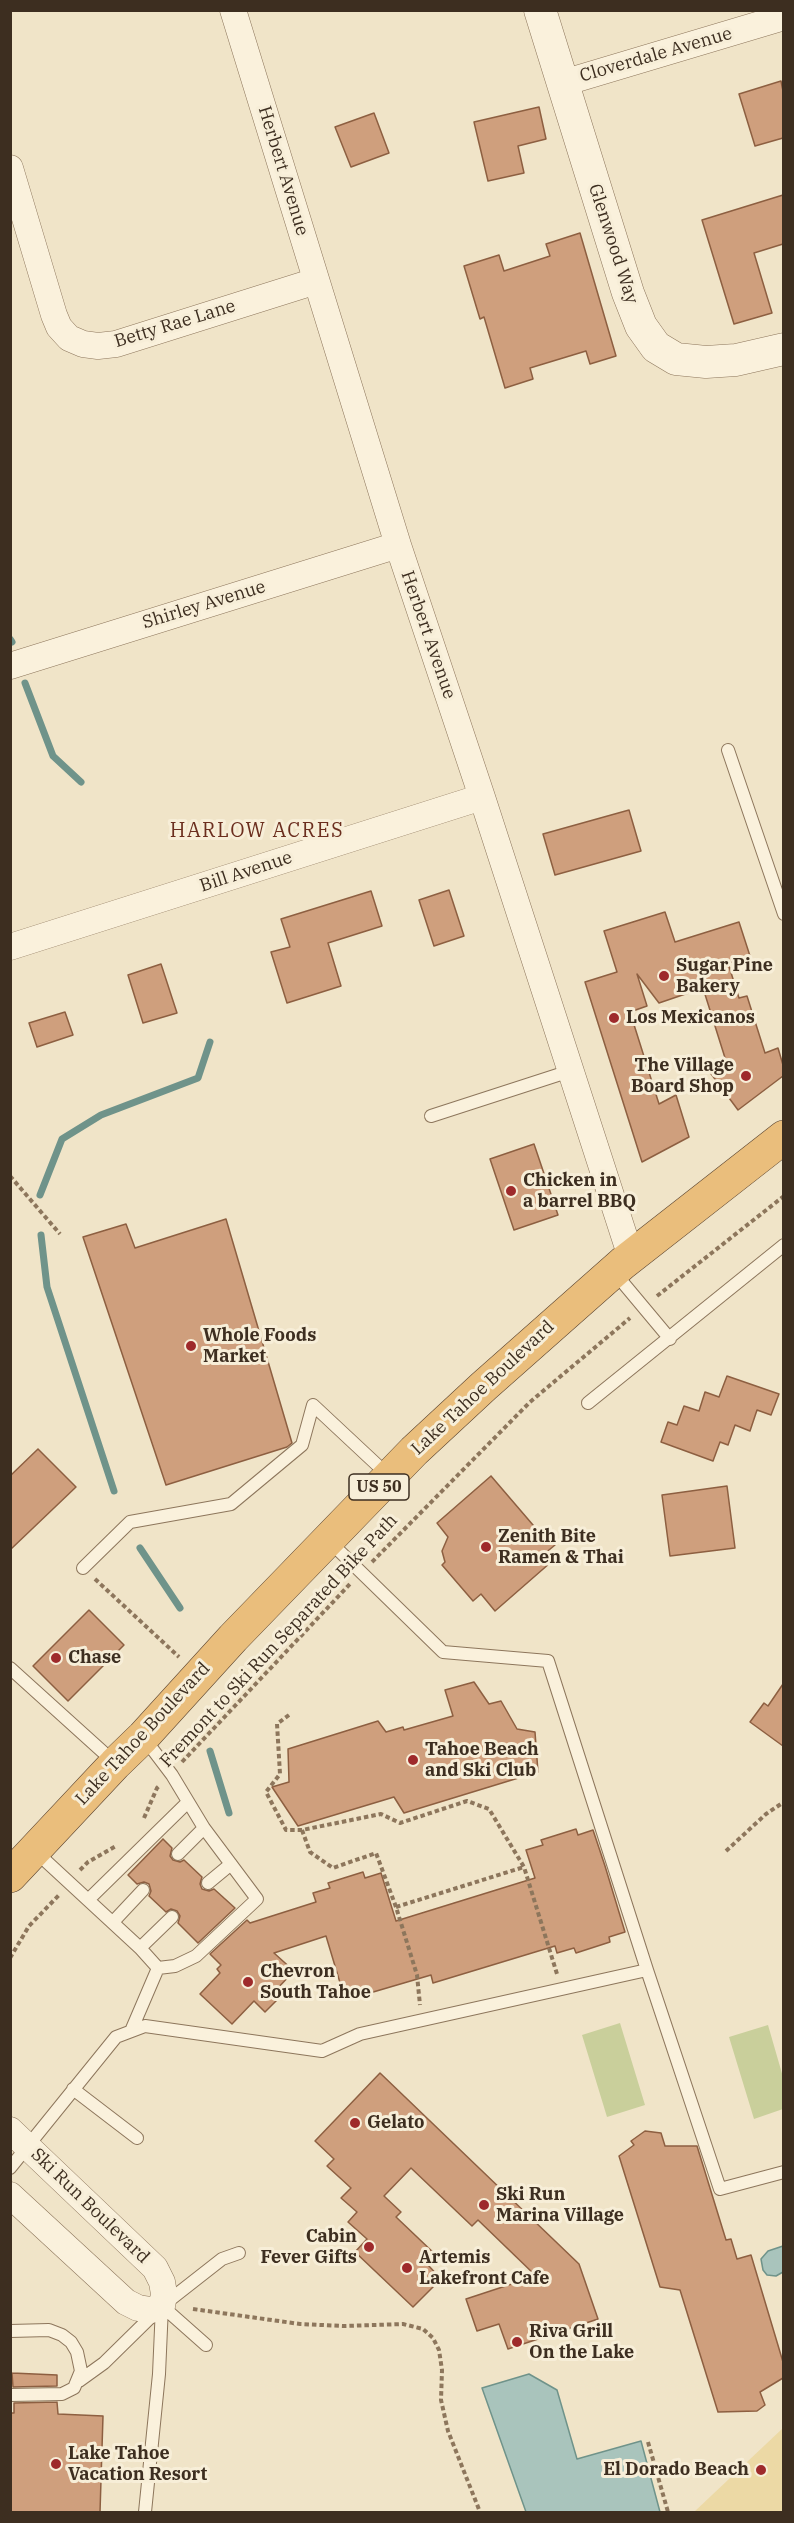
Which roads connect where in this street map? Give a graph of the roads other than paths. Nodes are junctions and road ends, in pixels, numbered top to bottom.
1 (233, 10) edge
2 (540, 10) edge
3 (783, 17) edge
4 (563, 83) junction
5 (10, 168) edge
6 (316, 281) junction
7 (783, 348) edge
8 (398, 545) junction
9 (10, 666) edge
10 (728, 750) dead end
11 (482, 797) junction
12 (783, 914) edge
13 (10, 947) edge
14 (570, 1071) junction
15 (431, 1116) dead end
16 (783, 1137) edge
17 (783, 1245) edge
18 (622, 1264) junction
19 (670, 1339) junction
20 (588, 1403) dead end
21 (390, 1476) junction
22 (328, 1539) junction
23 (83, 1568) road end
24 (10, 1668) edge
25 (143, 1737) junction
26 (115, 1764) junction
27 (188, 1802) junction
28 (204, 1828) junction
29 (35, 1850) junction
30 (178, 1854) dead end
31 (231, 1864) junction
32 (10, 1876) edge
33 (208, 1883) dead end
34 (143, 1890) dead end
35 (88, 1900) junction
36 (172, 1917) dead end
37 (113, 1922) junction
38 (140, 1948) junction
39 (158, 1968) junction
40 (646, 1970) junction
41 (131, 2031) junction
42 (73, 2089) junction
43 (19, 2138) edge
44 (137, 2138) dead end
45 (10, 2168) edge
46 (783, 2172) edge
47 (10, 2195) edge
48 (239, 2253) dead end
49 (162, 2306) junction
50 (10, 2331) edge
51 (206, 2345) dead end
52 (79, 2381) junction
53 (10, 2395) edge
54 (145, 2512) edge

1 - 6 street, Herbert Avenue
2 - 4 street, Glenwood Way
3 - 4 street, Cloverdale Avenue
4 - 7 street, Glenwood Way
5 - 6 street, Betty Rae Lane
6 - 8 street, Herbert Avenue
8 - 9 street, Shirley Avenue
8 - 11 street, Herbert Avenue
10 - 12 lane
11 - 13 street, Bill Avenue
11 - 14 street, Herbert Avenue
14 - 15 lane
14 - 18 street, Herbert Avenue
16 - 18 highway, Lake Tahoe Boulevard / US 50
17 - 19 lane
18 - 19 lane
18 - 21 highway, Lake Tahoe Boulevard / US 50
19 - 20 lane
21 - 22 highway, Lake Tahoe Boulevard / US 50
21 - 23 lane
22 - 25 highway, Lake Tahoe Boulevard / US 50
22 - 40 lane
24 - 26 lane
25 - 26 highway, Lake Tahoe Boulevard / US 50
25 - 27 lane
26 - 29 highway, Lake Tahoe Boulevard / US 50
27 - 28 lane
27 - 35 lane
28 - 30 lane
28 - 31 lane
29 - 32 highway, Lake Tahoe Boulevard / US 50
29 - 35 lane
31 - 33 lane
31 - 39 lane
34 - 37 lane
35 - 37 lane
36 - 38 lane
37 - 38 lane
38 - 39 lane
39 - 41 lane
40 - 41 lane
40 - 46 lane
41 - 42 lane
42 - 43 lane
42 - 44 lane
43 - 45 lane
43 - 49 street, Ski Run Boulevard
47 - 49 street
48 - 49 lane
49 - 51 lane
49 - 52 lane
49 - 54 lane
50 - 52 lane
52 - 53 lane

